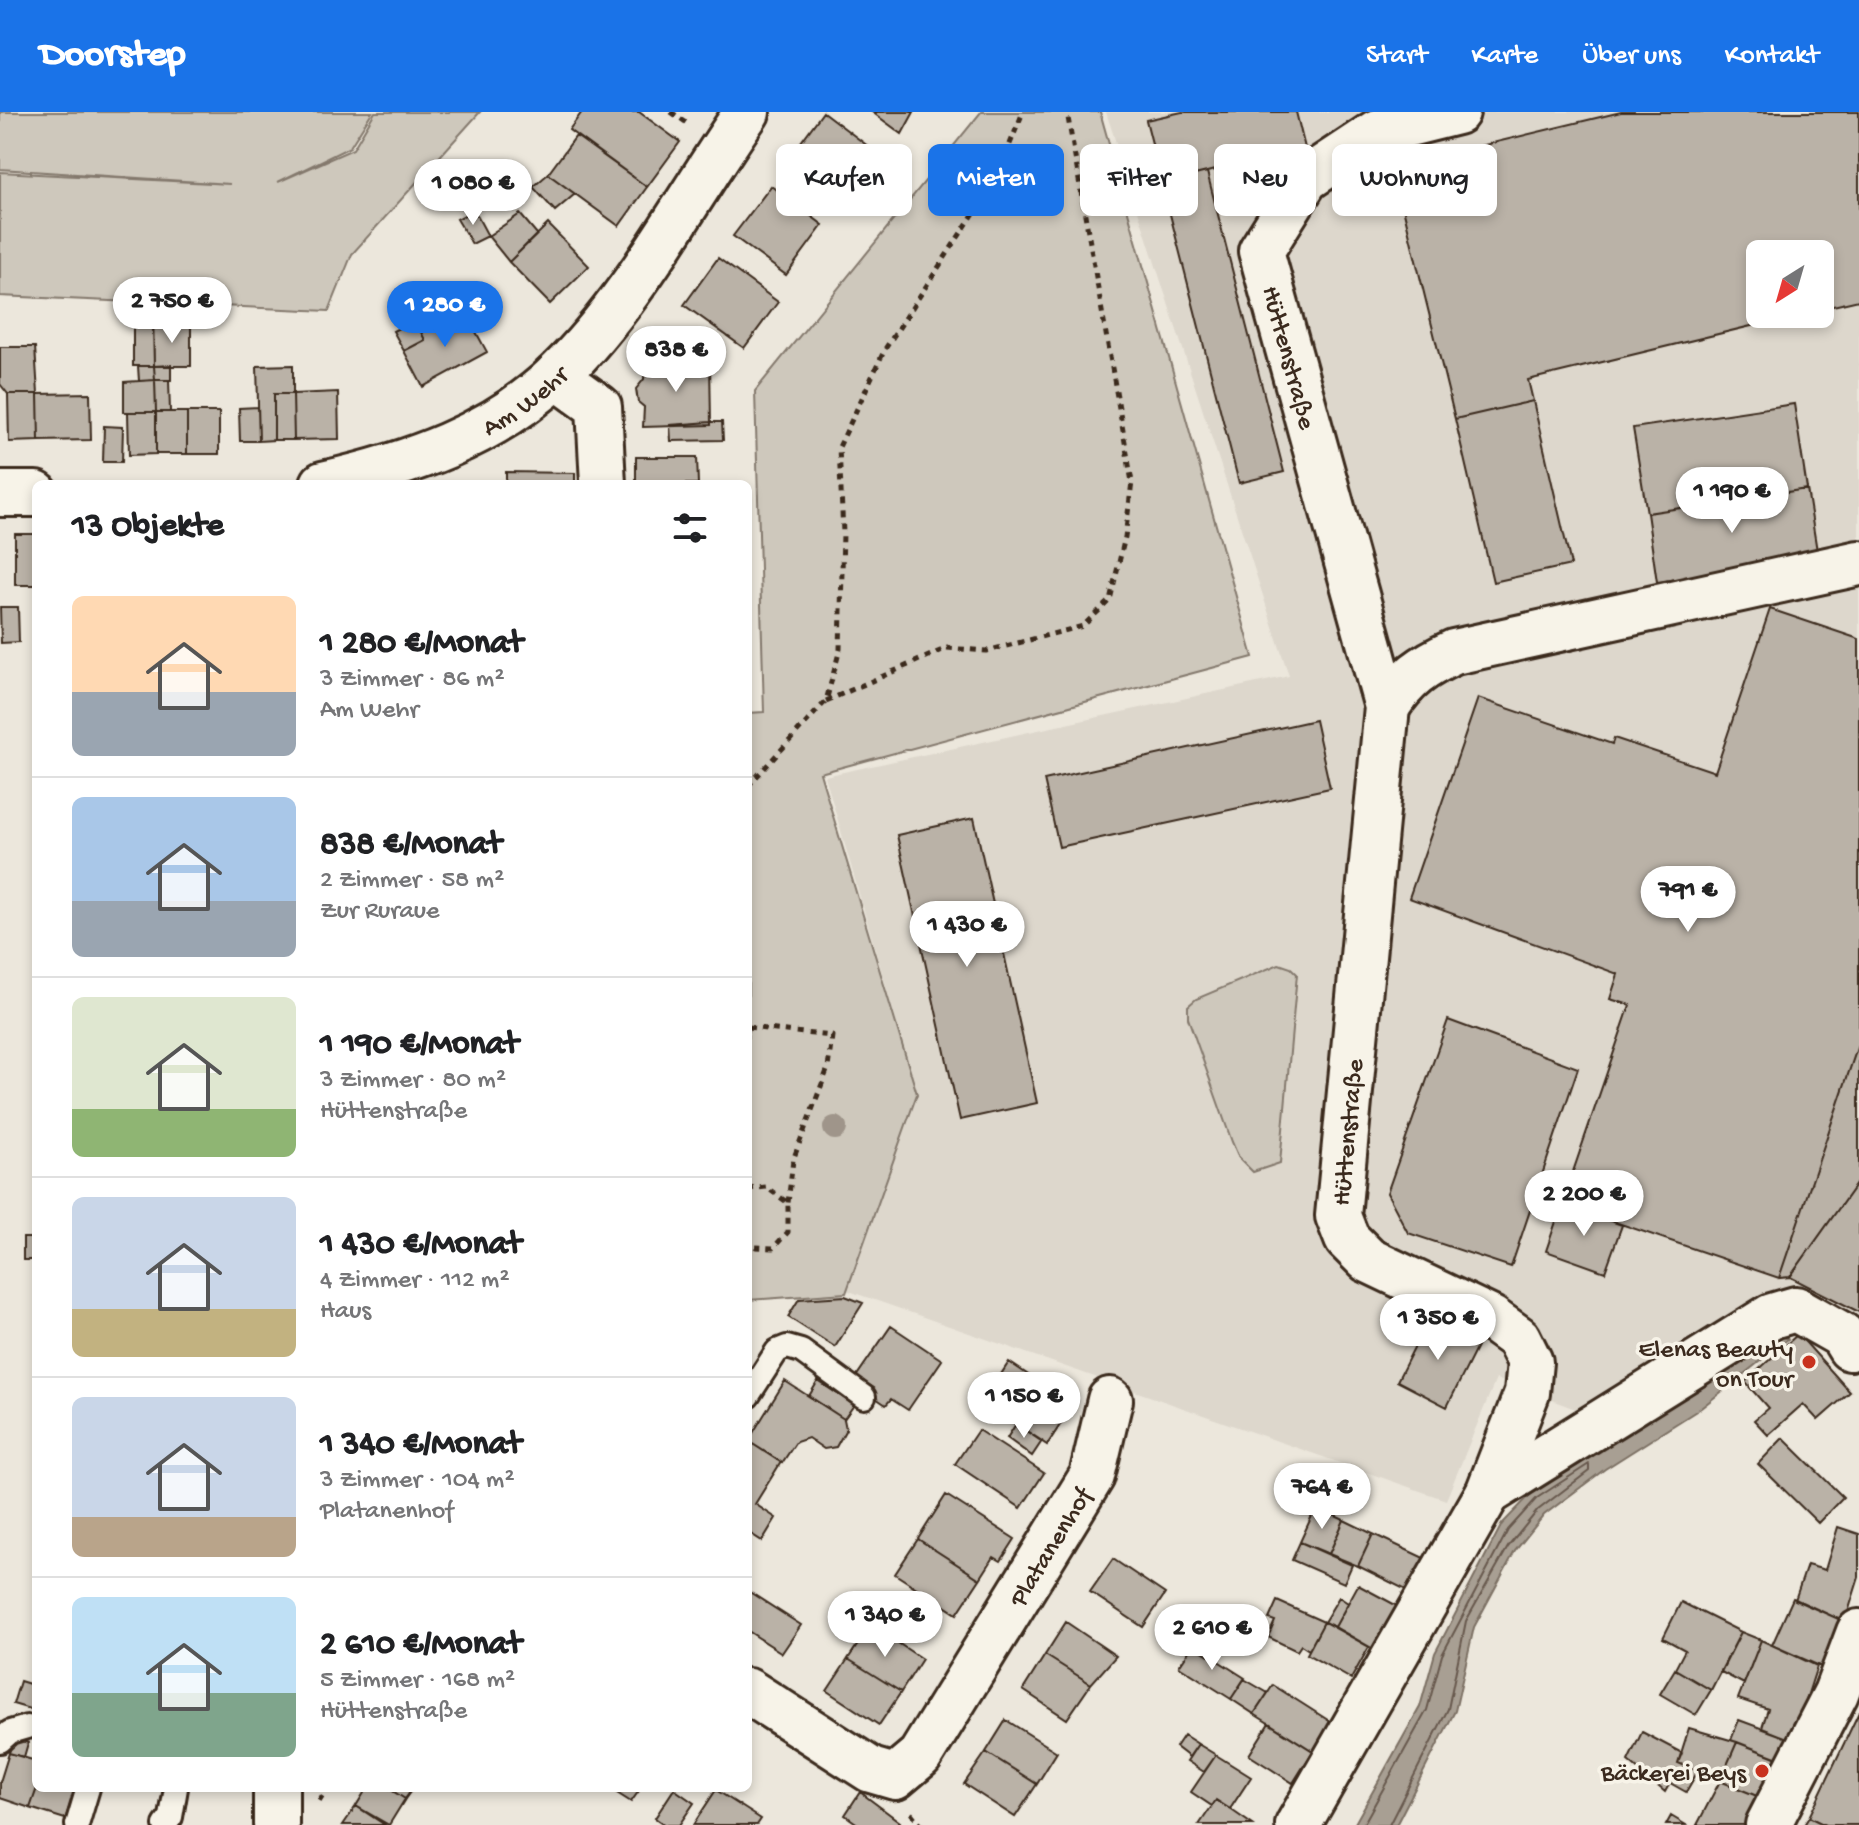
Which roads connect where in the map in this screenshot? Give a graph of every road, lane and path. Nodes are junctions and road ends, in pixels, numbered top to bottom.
1 (747, 112) edge
2 (1023, 112) edge
3 (1067, 112) edge
4 (1457, 112) edge
5 (556, 376) junction
6 (339, 480) edge
7 (603, 480) edge
8 (0, 494) edge
9 (32, 494) edge
10 (1859, 563) edge
11 (826, 701) junction
12 (1387, 707) junction
13 (752, 782) edge
14 (752, 1027) edge
15 (752, 1189) edge
16 (788, 1203) junction
17 (752, 1243) edge
18 (1855, 1346) edge
19 (752, 1390) edge
20 (864, 1397) dead end
21 (1110, 1400) dead end
22 (1488, 1493) junction
23 (1859, 1632) edge
24 (752, 1694) edge
25 (27, 1727) dead end
26 (0, 1741) edge
27 (87, 1792) edge
28 (175, 1792) edge
29 (276, 1792) edge
30 (77, 1825) edge
31 (165, 1825) edge
32 (276, 1825) edge
33 (1298, 1825) edge
34 (1768, 1825) edge

1 - 5 street, Am Wehr
2 - 11 path
3 - 11 path
4 - 12 street, Hüttenstraße
5 - 6 street, Am Wehr
5 - 7 street
8 - 9 street
10 - 12 street
11 - 13 path
12 - 22 street, Hüttenstraße
14 - 16 path
15 - 16 path
16 - 17 path
18 - 22 street, Hüttenstraße
19 - 20 lane
21 - 24 street, Platanenhof
22 - 33 street, Hüttenstraße
23 - 34 street
25 - 26 lane
27 - 30 lane
28 - 31 lane
29 - 32 street

